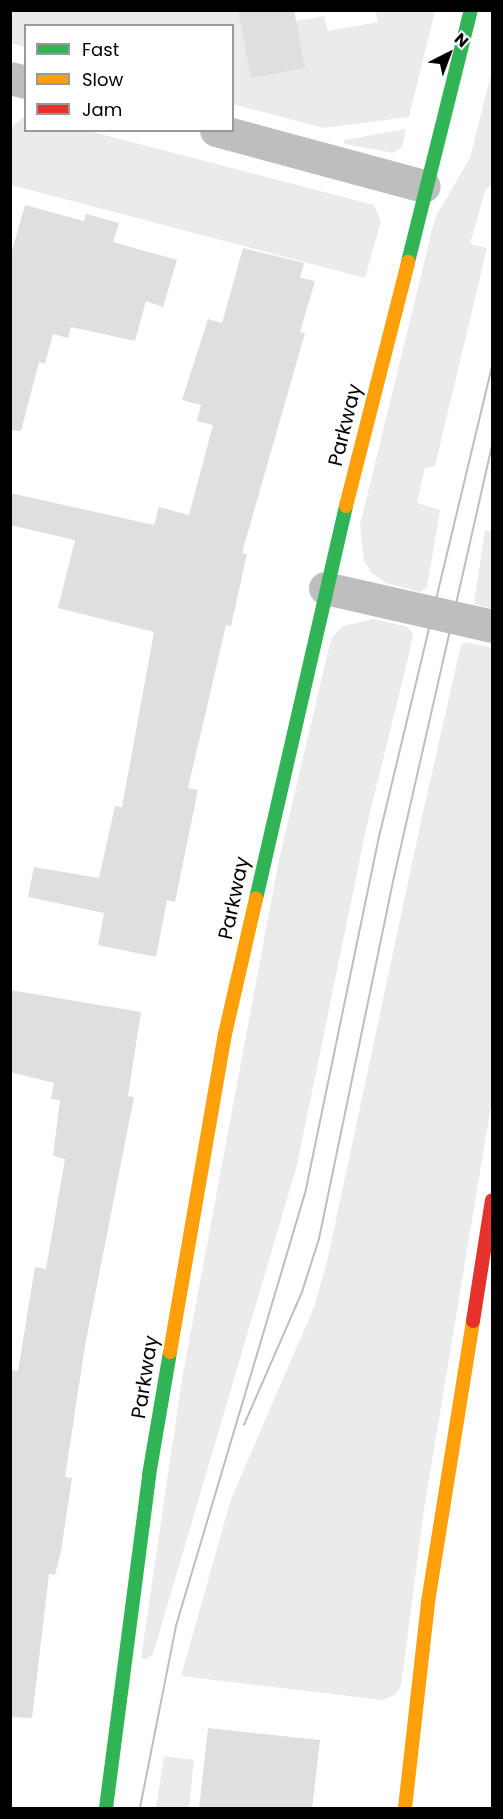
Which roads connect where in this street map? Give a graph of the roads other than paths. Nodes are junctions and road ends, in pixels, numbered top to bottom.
1 (471, 10) edge
2 (223, 132) edge
3 (424, 186) junction
4 (326, 588) junction
5 (492, 627) edge
6 (492, 1200) edge
7 (106, 1809) edge
8 (405, 1809) edge

1 - 3 street, Parkway
2 - 3 street
3 - 4 street, Parkway
4 - 5 street
4 - 7 street, Parkway
6 - 8 street

